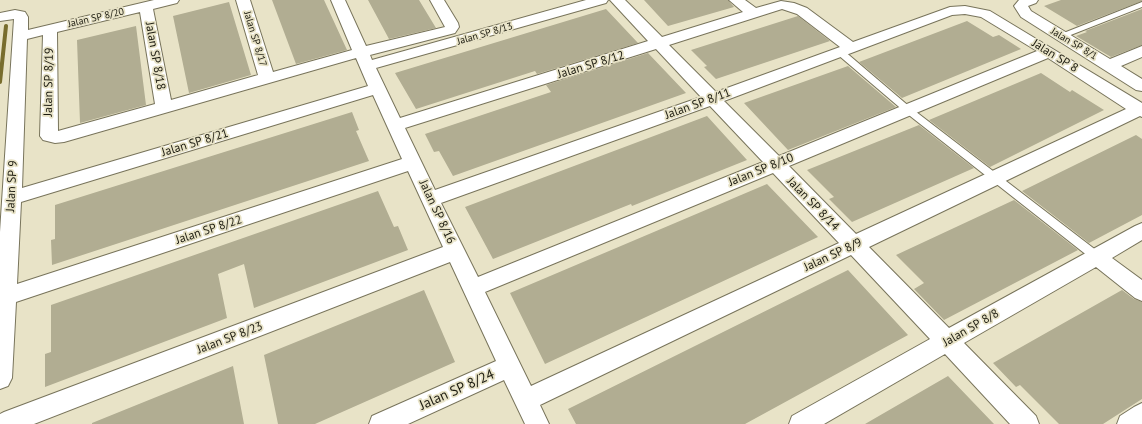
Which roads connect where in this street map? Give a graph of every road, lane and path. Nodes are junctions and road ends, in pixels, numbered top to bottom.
1 (172, 0) edge
2 (243, 0) edge
3 (338, 0) edge
4 (437, 0) edge
5 (601, 0) edge
6 (617, 0) edge
7 (736, 0) edge
8 (1031, 0) edge
9 (1142, 4) edge
10 (146, 6) junction
11 (965, 10) joint
12 (753, 13) junction
13 (0, 17) edge
14 (50, 29) junction
15 (20, 36) junction
16 (1060, 36) junction
17 (659, 44) junction
18 (845, 50) junction
19 (1142, 51) edge
20 (1049, 52) junction
21 (364, 59) junction
22 (1109, 65) junction
23 (267, 78) junction
24 (1142, 86) edge
25 (378, 88) junction
26 (712, 99) junction
27 (164, 107) junction
28 (908, 110) junction
29 (1141, 110) edge
30 (396, 125) junction
31 (413, 162) junction
32 (775, 164) junction
33 (995, 178) junction
34 (12, 198) junction
35 (431, 199) junction
36 (1142, 231) edge
37 (853, 245) junction
38 (455, 251) junction
39 (1097, 257) junction
40 (473, 288) junction
41 (1142, 292) edge
42 (5, 297) junction
43 (947, 342) junction
44 (510, 366) junction
45 (0, 378) edge
46 (526, 400) junction
47 (1142, 415) edge
48 (4, 424) edge
49 (382, 424) edge
50 (537, 424) edge
51 (801, 424) edge
52 (1027, 424) edge
53 (1129, 424) edge

1 - 10 street, Jalan SP 8/20
2 - 23 street, Jalan SP 8/17
3 - 21 street, Jalan SP 8/16
4 - 21 street
5 - 21 street, Jalan SP 8/13
6 - 17 street, Jalan SP 8/14
7 - 12 street
8 - 16 street, Jalan SP 8/1
9 - 16 lane
10 - 14 street, Jalan SP 8/20
10 - 27 street, Jalan SP 8/18
11 - 18 street, Jalan SP 8/11
11 - 20 street, Jalan SP 8
12 - 17 street, Jalan SP 8/12
12 - 18 street, Jalan SP 8/12
13 - 15 street, Jalan SP 9
14 - 15 street, Jalan SP 8/20
14 - 27 street, Jalan SP 8/19
15 - 34 street, Jalan SP 9
16 - 22 street, Jalan SP 8/1
17 - 26 street, Jalan SP 8/14
17 - 30 street, Jalan SP 8/12
18 - 26 street, Jalan SP 8/11
18 - 28 lane
19 - 22 street
20 - 28 street, Jalan SP 8/10
20 - 29 street, Jalan SP 8
21 - 23 street
21 - 25 street, Jalan SP 8/16
22 - 24 street, Jalan SP 8/1
23 - 27 street
25 - 30 street, Jalan SP 8/16
25 - 34 street, Jalan SP 8/21
26 - 32 street, Jalan SP 8/14
26 - 35 street, Jalan SP 8/11
28 - 32 street, Jalan SP 8/10
28 - 33 lane
29 - 33 street, Jalan SP 8/9
30 - 31 street, Jalan SP 8/16
31 - 35 street, Jalan SP 8/16
31 - 42 street, Jalan SP 8/22
32 - 37 street, Jalan SP 8/14
32 - 40 street, Jalan SP 8/10
33 - 37 street, Jalan SP 8/9
33 - 39 lane
34 - 42 street, Jalan SP 9
35 - 38 street, Jalan SP 8/16
36 - 39 street, Jalan SP 8/8
37 - 43 street, Jalan SP 8/14
37 - 46 street, Jalan SP 8/9
38 - 40 street, Jalan SP 8/16
38 - 48 street, Jalan SP 8/23
39 - 41 street
39 - 43 street, Jalan SP 8/8
40 - 44 street, Jalan SP 8/16
42 - 45 street, Jalan SP 9
43 - 51 street, Jalan SP 8/8
43 - 52 street, Jalan SP 8/14
44 - 46 street, Jalan SP 8/16
44 - 49 street, Jalan SP 8/24
46 - 50 street, Jalan SP 8/16
47 - 53 street

